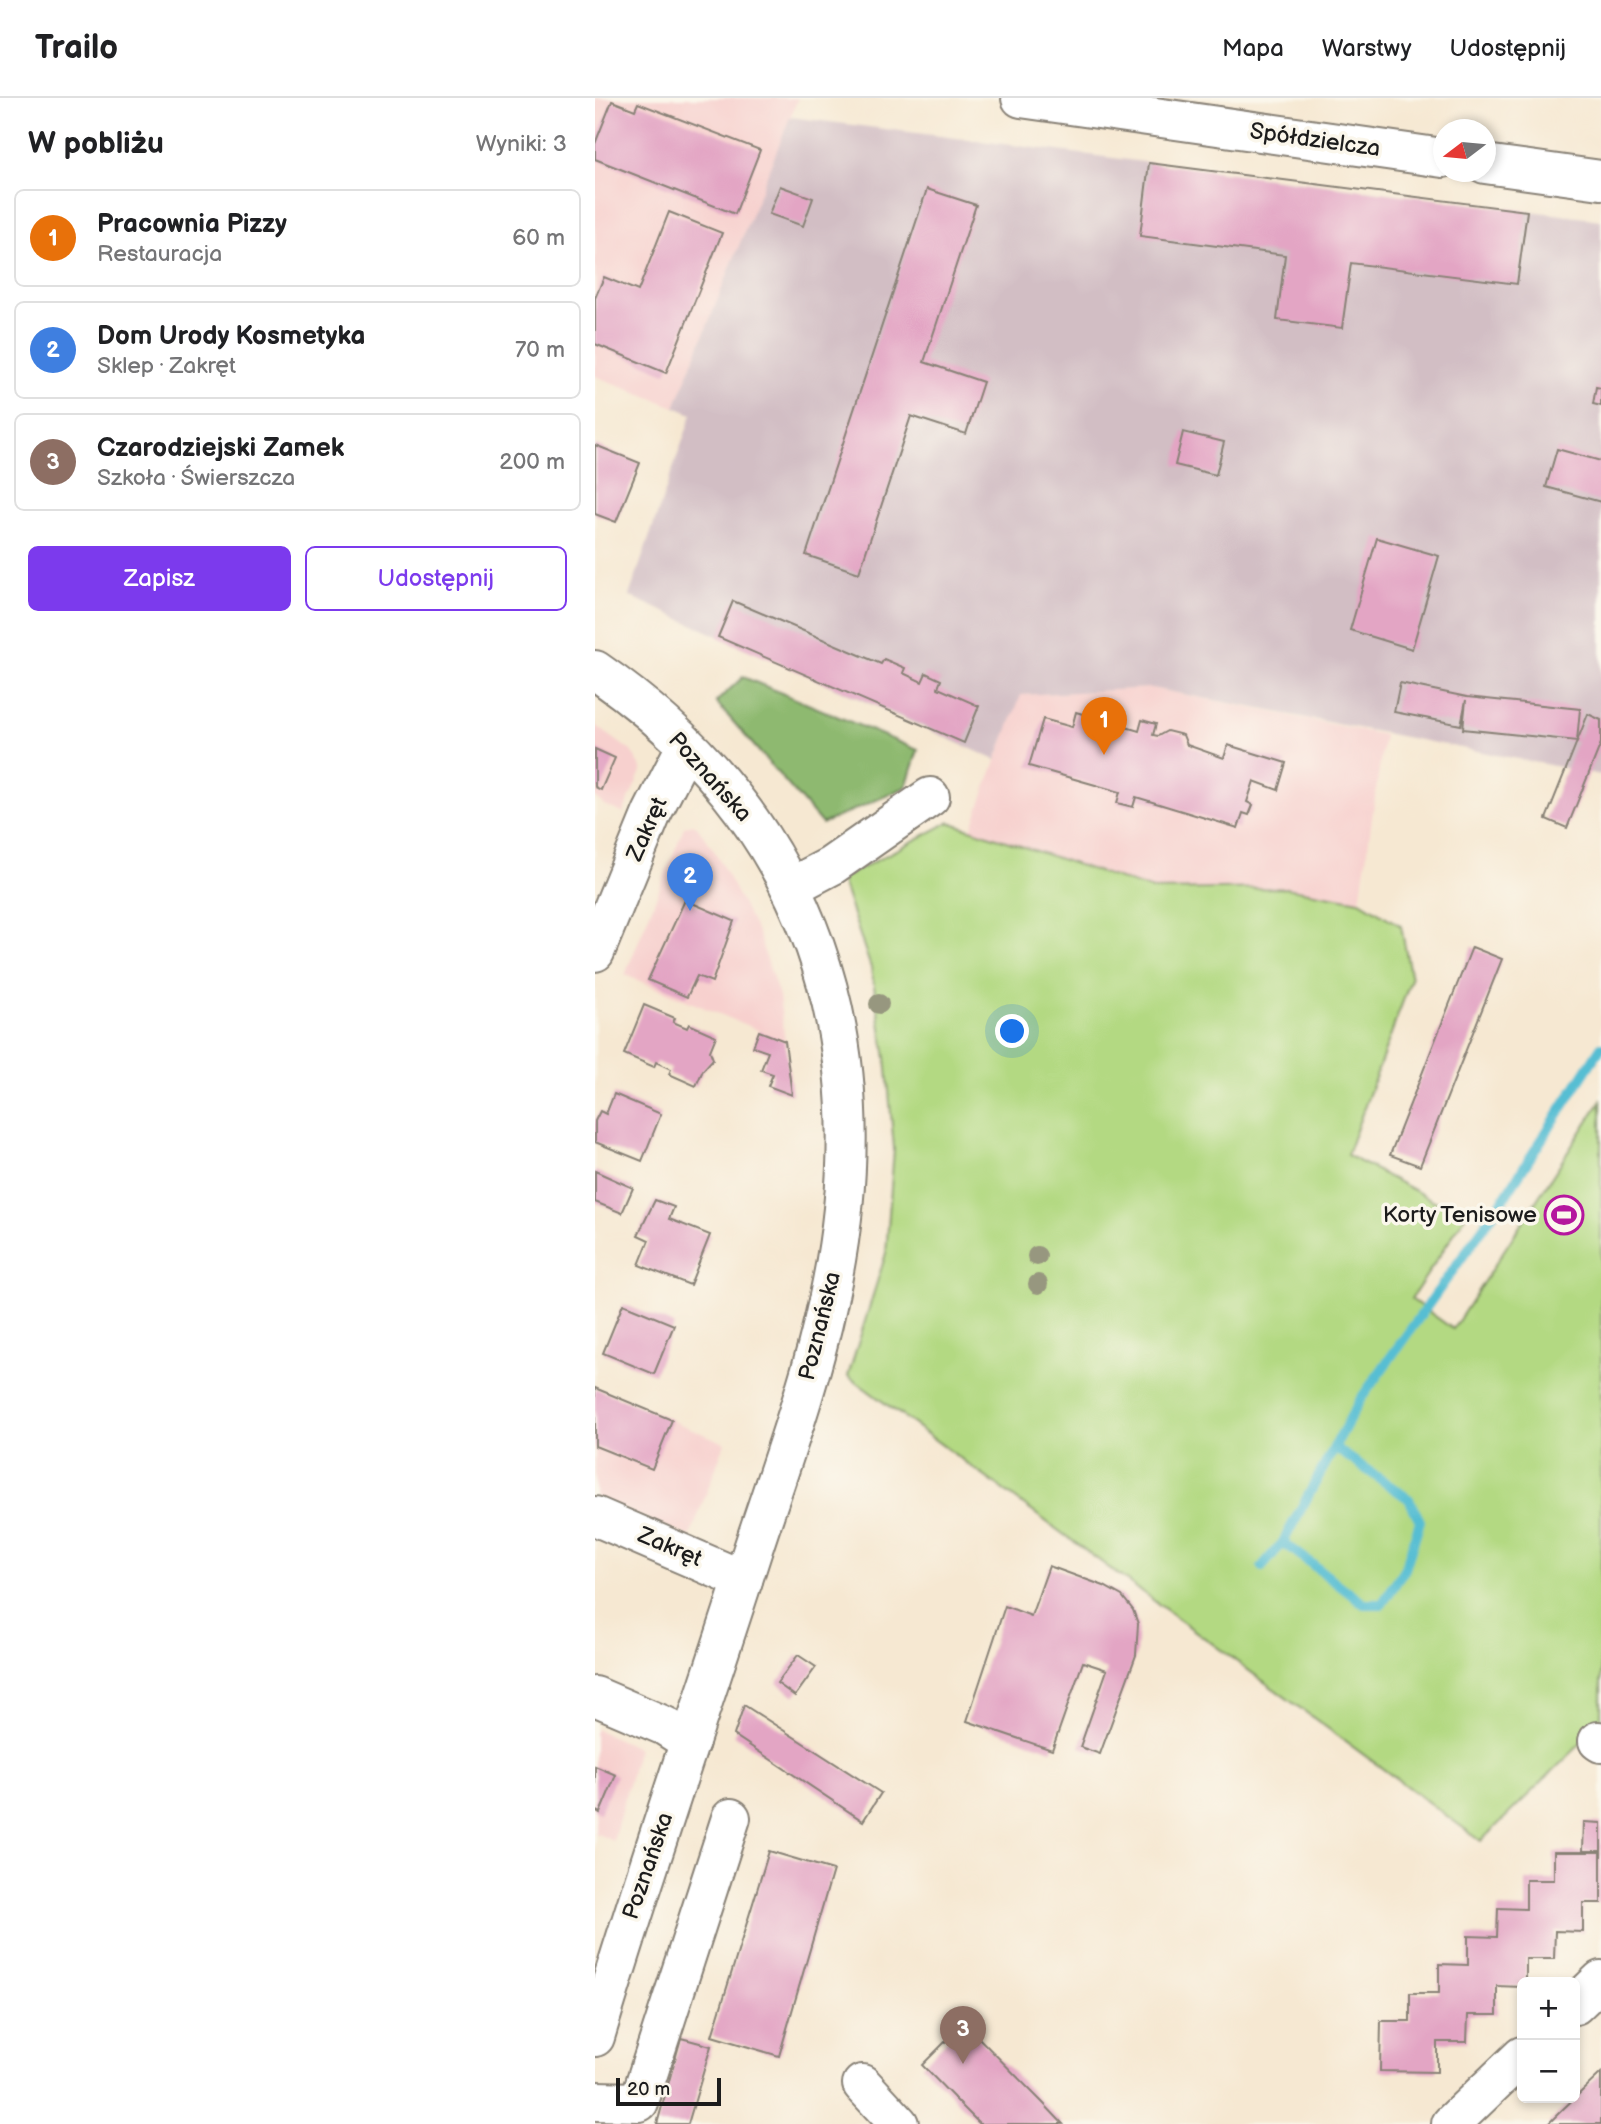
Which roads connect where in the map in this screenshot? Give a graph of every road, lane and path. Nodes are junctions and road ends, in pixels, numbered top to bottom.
1 (1021, 98) edge
2 (1433, 156) edge
3 (1496, 165) edge
4 (1601, 180) edge
5 (595, 670) edge
6 (686, 746) junction
7 (930, 797) dead end
8 (791, 887) junction
9 (595, 952) edge
10 (595, 1516) edge
11 (743, 1580) junction
12 (595, 1696) edge
13 (690, 1742) junction
14 (731, 1818) dead end
15 (1601, 1980) edge
16 (1580, 2000) edge
17 (595, 2037) edge
18 (1517, 2061) edge
19 (862, 2084) dead end
20 (595, 2101) edge
21 (899, 2124) edge
22 (1451, 2124) edge

1 - 2 street, Spółdzielcza
3 - 4 street
5 - 6 street, Poznańska
6 - 8 street, Poznańska
6 - 9 street, Zakręt
7 - 8 street
8 - 11 street, Poznańska
10 - 11 street, Zakręt
11 - 13 street, Poznańska
12 - 13 street
13 - 17 street, Poznańska
14 - 20 street
15 - 16 street
18 - 22 street
19 - 21 street

